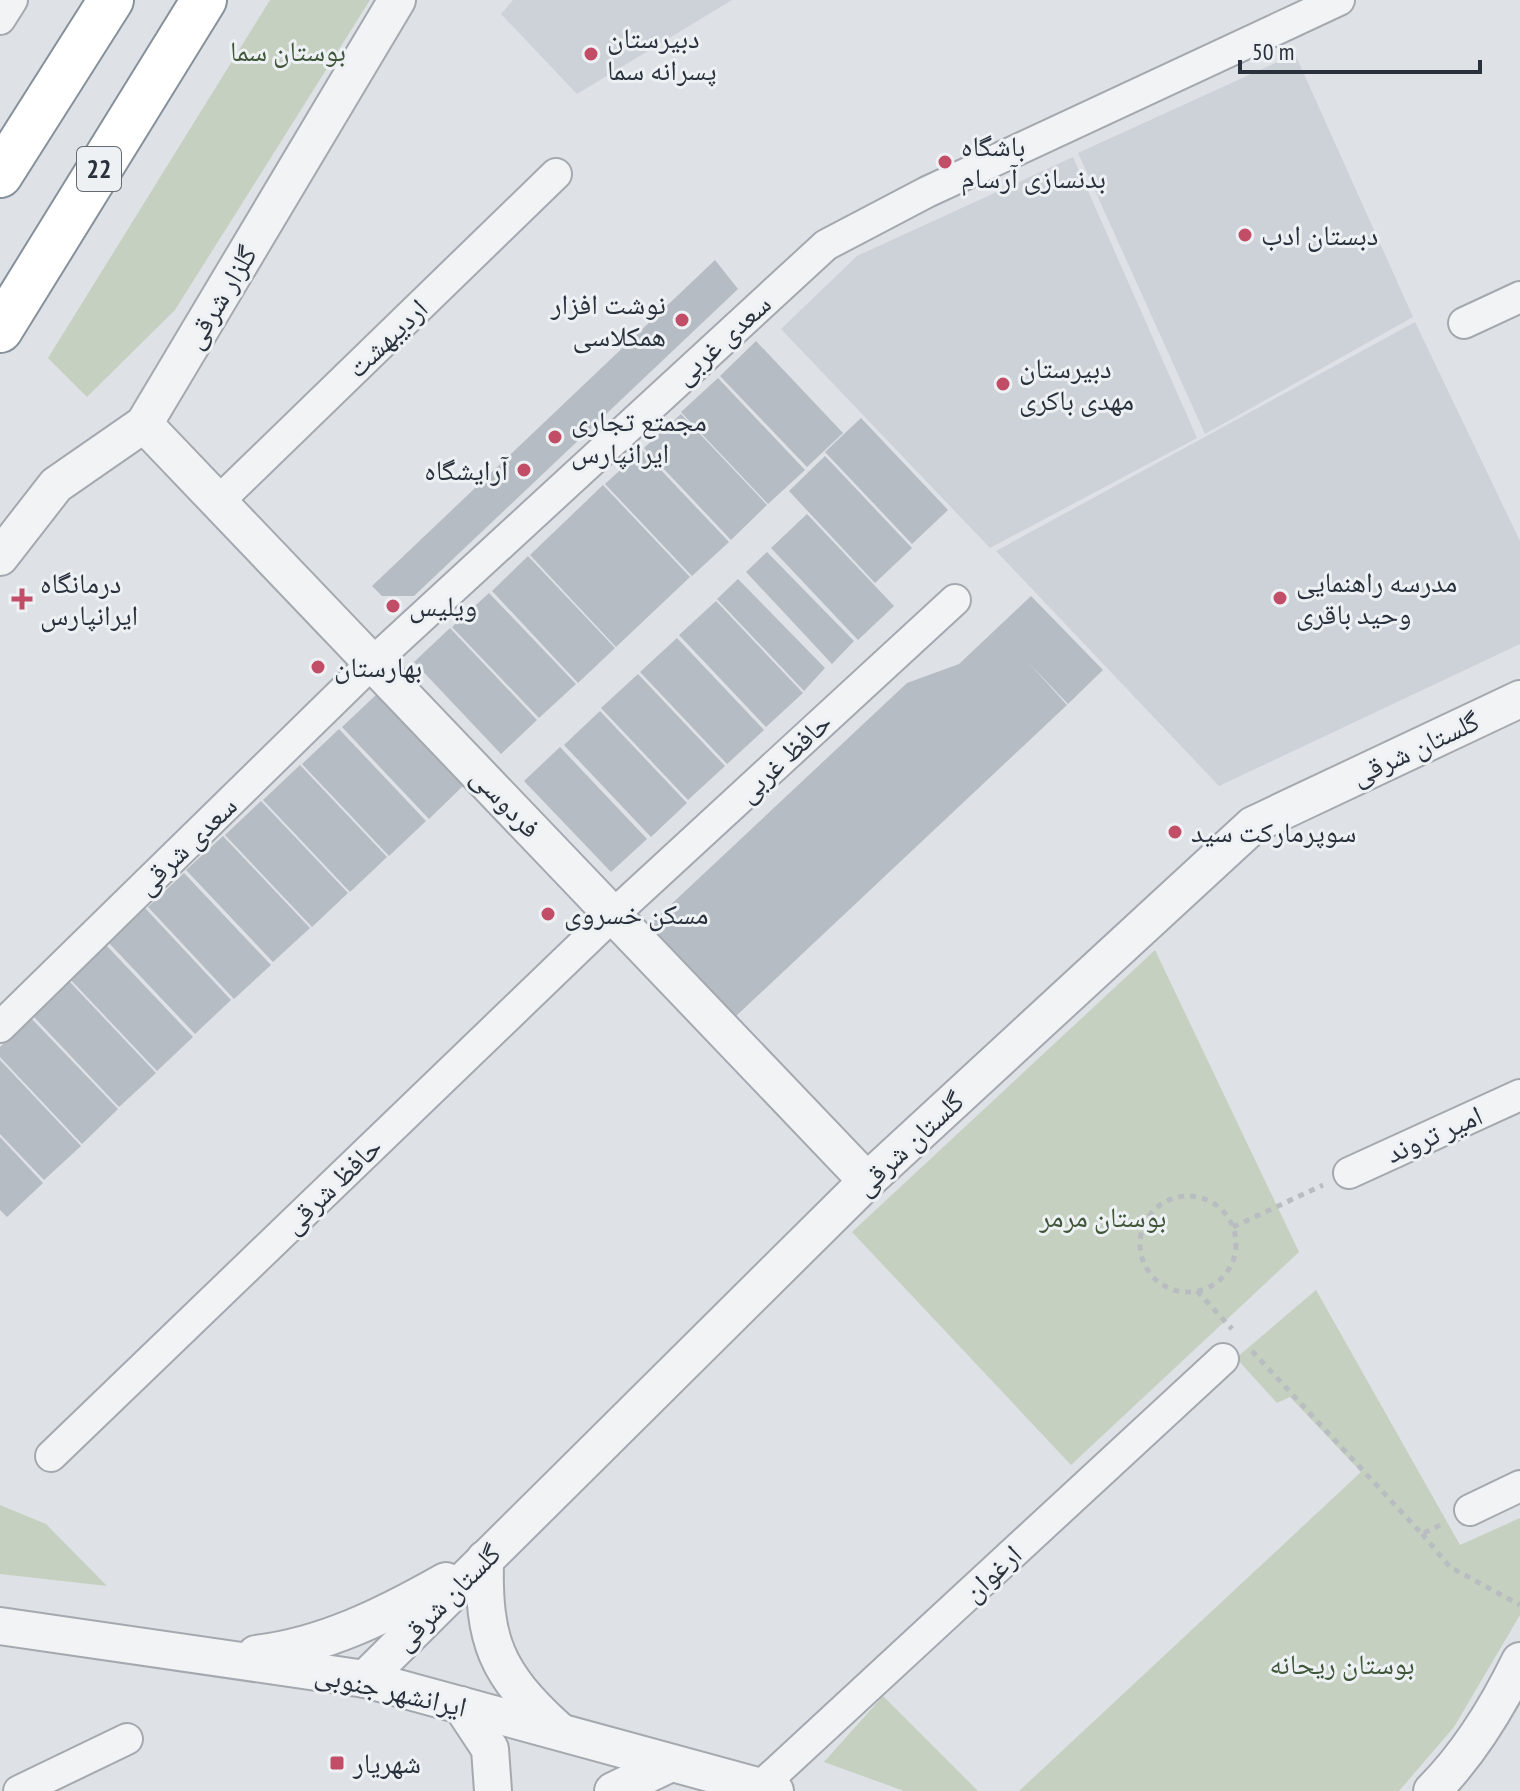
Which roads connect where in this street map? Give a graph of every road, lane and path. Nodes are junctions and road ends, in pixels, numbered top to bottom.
1 (12, 0) edge
2 (111, 0) edge
3 (397, 0) edge
4 (1339, 0) edge
5 (203, 3) edge
6 (0, 19) edge
7 (556, 174) dead end
8 (0, 175) edge
9 (1520, 297) edge
10 (1464, 323) dead end
11 (0, 330) edge
12 (144, 424) junction
13 (218, 502) junction
14 (0, 557) edge
15 (955, 600) dead end
16 (372, 663) junction
17 (1520, 699) edge
18 (613, 915) junction
19 (0, 1027) edge
20 (1520, 1095) edge
21 (1349, 1173) joint
22 (867, 1181) junction
23 (1233, 1227) junction
24 (1197, 1291) junction
25 (1234, 1331) dead end
26 (1233, 1350) joint
27 (51, 1456) dead end
28 (1520, 1486) edge
29 (1470, 1510) joint
30 (1422, 1534) junction
31 (485, 1559) junction
32 (1520, 1605) edge
33 (0, 1626) edge
34 (229, 1660) junction
35 (1520, 1661) edge
36 (365, 1679) junction
37 (461, 1705) junction
38 (561, 1732) junction
39 (127, 1739) dead end
40 (671, 1763) junction
41 (768, 1789) edge
42 (19, 1791) edge
43 (493, 1791) edge
44 (613, 1791) edge
45 (1432, 1791) edge

1 - 6 street
2 - 8 highway
3 - 12 street, گلزار شرقی
4 - 16 street, سعدی غربی
5 - 11 highway, 22
7 - 13 street, اردیبهشت
9 - 10 street
12 - 13 street, فردوسی
12 - 14 street, گلزار شرقی
13 - 16 street, فردوسی
15 - 18 street, حافظ غربی
16 - 18 street, فردوسی
16 - 19 street, سعدی شرقی
17 - 22 street, گلستان شرقی
18 - 22 street, فردوسی
18 - 27 street, حافظ شرقی
20 - 21 street, امیر تروند
21 - 23 path
22 - 31 street, گلستان شرقی
23 - 24 path
23 - 24 path
24 - 25 path
26 - 30 path
26 - 41 street, ارغوان
28 - 29 street
29 - 30 path
30 - 32 path
31 - 34 street
31 - 36 street, گلستان شرقی
31 - 38 street
33 - 34 street, ایرانشهر جنوبی
34 - 36 street, ایرانشهر جنوبی
35 - 45 street
36 - 37 street, ایرانشهر جنوبی
37 - 38 street, ایرانشهر جنوبی
37 - 43 street
38 - 40 street, ایرانشهر جنوبی
39 - 42 street
40 - 41 street, ایرانشهر جنوبی
40 - 44 street

